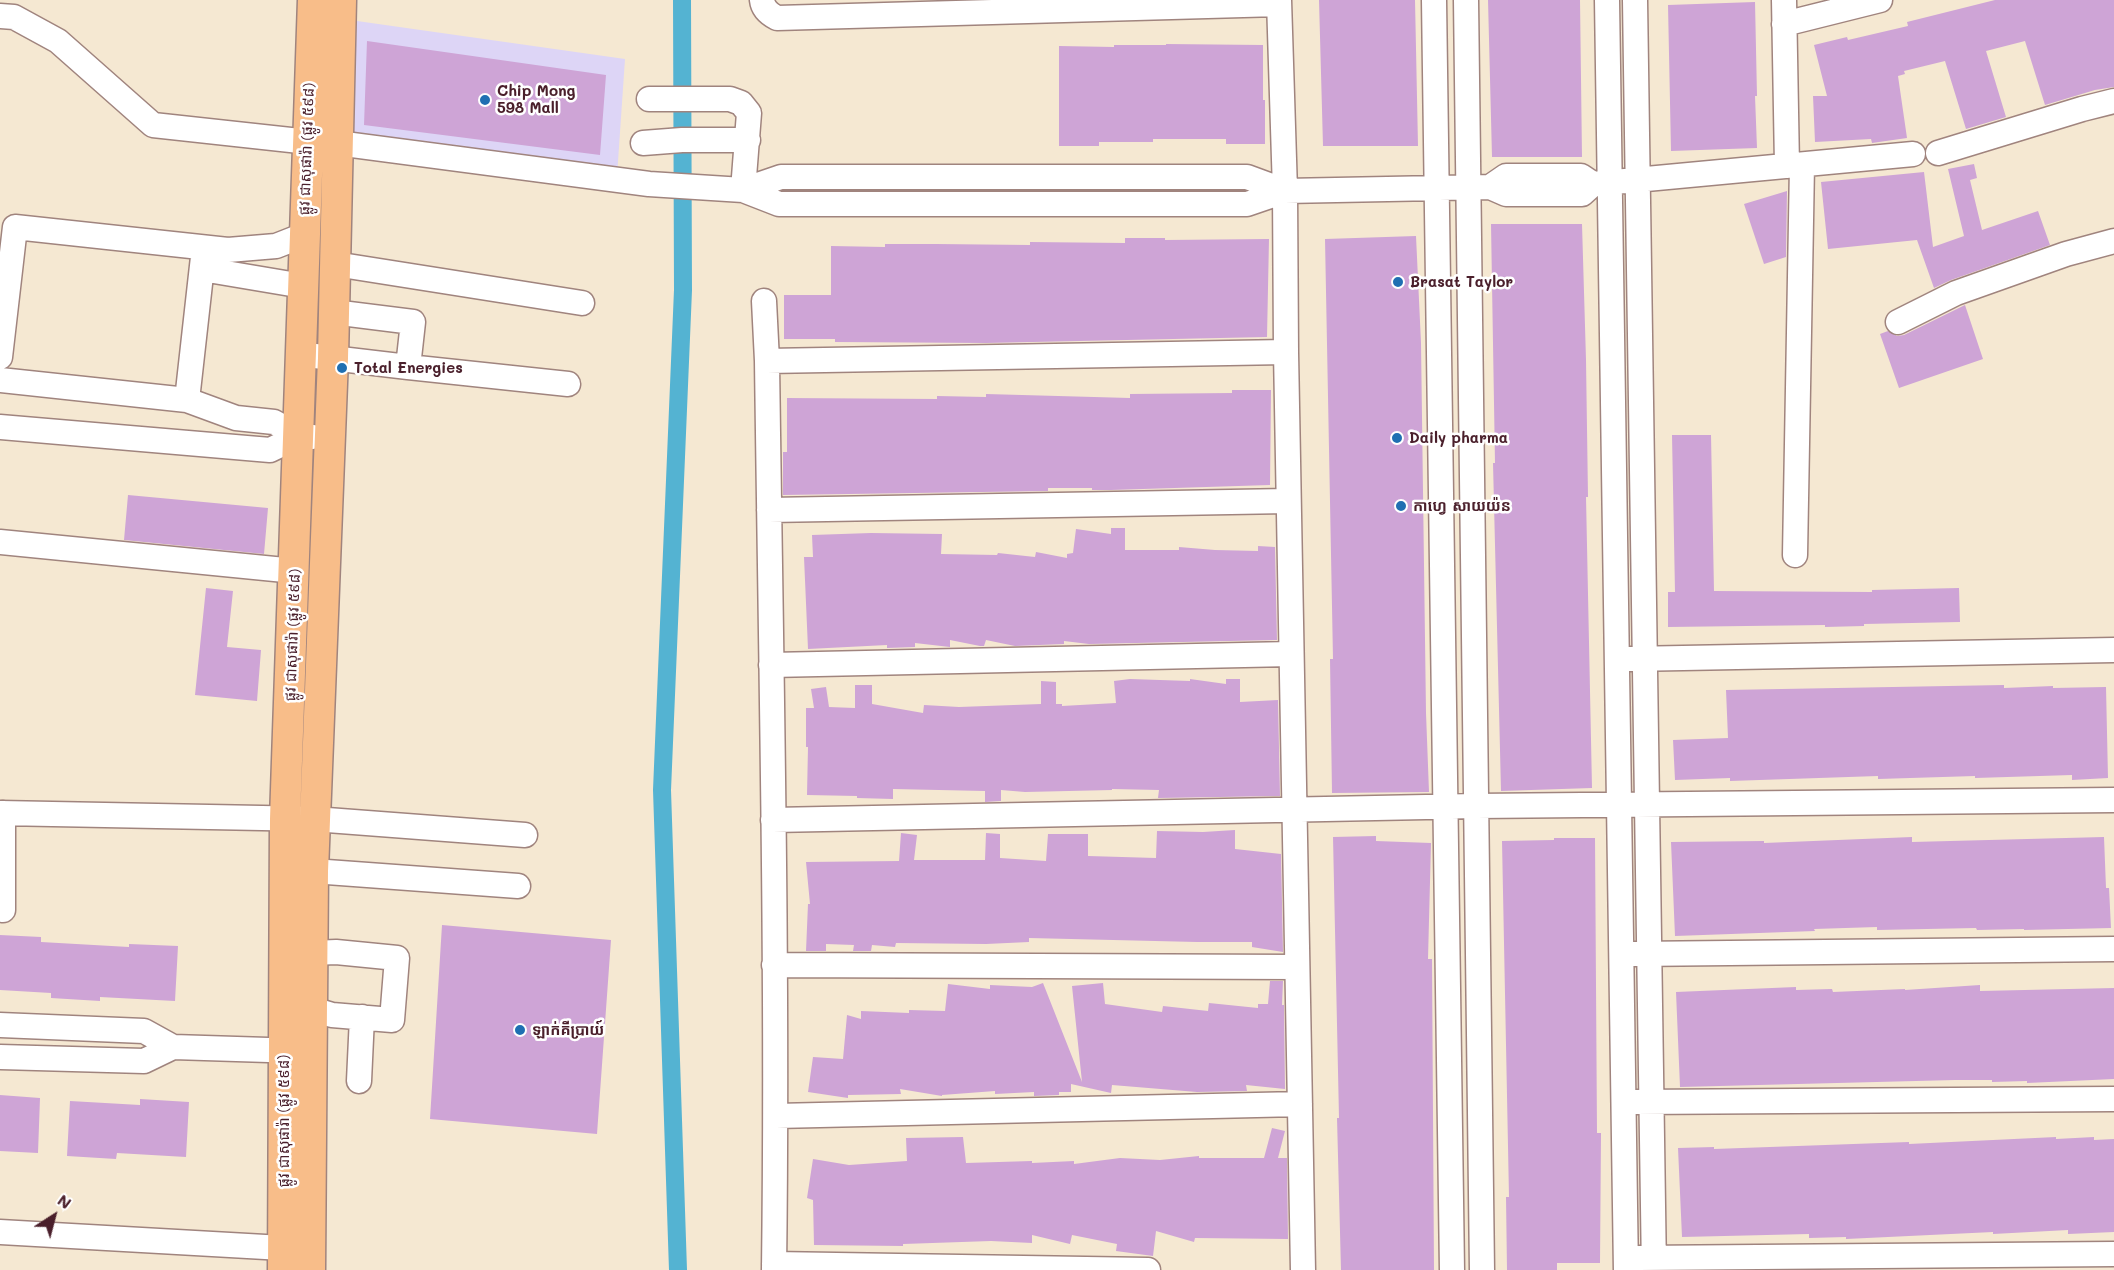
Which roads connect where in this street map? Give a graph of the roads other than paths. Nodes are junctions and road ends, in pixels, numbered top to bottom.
1 (313, 0) edge
2 (341, 0) edge
3 (762, 0) edge
4 (1434, 0) edge
5 (1466, 0) edge
6 (1607, 0) edge
7 (1635, 0) edge
8 (1880, 0) edge
9 (1279, 2) edge
10 (1784, 12) edge
11 (0, 16) edge
12 (1467, 72) junction
13 (1435, 73) junction
14 (649, 99) dead end
15 (2114, 102) edge
16 (748, 140) junction
17 (323, 143) junction
18 (643, 143) dead end
19 (1938, 153) dead end
20 (1913, 154) dead end
21 (1794, 165) junction
22 (851, 177) junction
23 (982, 177) junction
24 (1638, 180) junction
25 (1602, 184) junction
26 (1436, 188) junction
27 (1479, 188) junction
28 (743, 190) junction
29 (1285, 191) junction
30 (852, 204) junction
31 (983, 204) junction
32 (8, 226) edge
33 (304, 235) junction
34 (2107, 243) edge
35 (203, 258) junction
36 (334, 264) junction
37 (303, 286) junction
38 (1438, 289) junction
39 (1470, 290) junction
40 (764, 301) dead end
41 (582, 303) dead end
42 (333, 312) junction
43 (1898, 322) dead end
44 (1286, 352) junction
45 (301, 354) junction
46 (0, 357) edge
47 (333, 358) junction
48 (767, 360) junction
49 (408, 367) junction
50 (0, 380) edge
51 (568, 384) dead end
52 (187, 400) junction
53 (236, 418) junction
54 (1614, 420) junction
55 (1642, 422) junction
56 (0, 427) edge
57 (299, 436) junction
58 (329, 439) junction
59 (233, 446) junction
60 (1440, 487) junction
61 (1472, 487) junction
62 (1288, 501) junction
63 (769, 510) junction
64 (0, 542) edge
65 (1795, 555) dead end
66 (295, 571) junction
67 (2114, 650) edge
68 (1291, 654) junction
69 (1617, 659) junction
70 (1645, 659) junction
71 (771, 665) junction
72 (1444, 697) junction
73 (1475, 697) junction
74 (2114, 800) edge
75 (1619, 805) junction
76 (1647, 805) junction
77 (1445, 806) junction
78 (1476, 806) junction
79 (1294, 810) junction
80 (2, 813) edge
81 (300, 819) junction
82 (773, 820) junction
83 (525, 835) dead end
84 (312, 871) junction
85 (518, 886) dead end
86 (1447, 904) junction
87 (1478, 904) junction
88 (3, 910) dead end
89 (2114, 949) edge
90 (313, 953) junction
91 (1649, 953) junction
92 (1621, 954) junction
93 (774, 965) junction
94 (1297, 967) junction
95 (298, 1009) junction
96 (362, 1017) junction
97 (0, 1025) edge
98 (173, 1047) junction
99 (298, 1051) junction
100 (0, 1057) edge
101 (359, 1081) dead end
102 (1480, 1096) junction
103 (1449, 1097) junction
104 (2114, 1099) edge
105 (1623, 1102) junction
106 (1651, 1102) junction
107 (1300, 1104) junction
108 (776, 1116) junction
109 (0, 1232) edge
110 (2114, 1254) edge
111 (283, 1259) edge
112 (1626, 1264) edge
113 (1654, 1264) edge
114 (774, 1267) edge
115 (310, 1270) edge
116 (1148, 1270) edge
117 (1303, 1270) edge
118 (1452, 1270) edge
119 (1482, 1270) edge

1 - 17 main road, ផ្លូវ ជាសុផារ៉ា (ផ្លូវ ៥៩៨)
2 - 17 main road, ផ្លូវ ជាសុផារ៉ា (ផ្លូវ ៥៩៨)
3 - 9 street
4 - 13 street
5 - 12 street
6 - 25 street
7 - 24 street
8 - 10 street
9 - 29 street
10 - 21 street
11 - 17 street
12 - 13 street
12 - 27 street
13 - 26 street
14 - 16 street
15 - 19 street
16 - 18 street
16 - 28 street
17 - 28 street
17 - 33 main road, ផ្លូវ ជាសុផារ៉ា (ផ្លូវ ៥៩៨)
17 - 36 main road, ផ្លូវ ជាសុផារ៉ា (ផ្លូវ ៥៩៨)
20 - 21 street
21 - 24 street
21 - 65 street
22 - 23 street
22 - 28 street
22 - 30 street
23 - 29 street
23 - 31 street
24 - 25 street
24 - 55 street
25 - 27 street
25 - 54 street
26 - 27 street
26 - 29 street
26 - 38 street
27 - 39 street
28 - 30 street
29 - 31 street
29 - 44 street
30 - 31 street
32 - 35 street
32 - 46 street
33 - 35 street
33 - 37 main road, ផ្លូវ ជាសុផារ៉ា (ផ្លូវ ៥៩៨)
34 - 43 street
35 - 37 street
35 - 52 street
36 - 41 street
36 - 42 main road, ផ្លូវ ជាសុផារ៉ា (ផ្លូវ ៥៩៨)
37 - 45 main road, ផ្លូវ ជាសុផារ៉ា (ផ្លូវ ៥៩៨)
38 - 39 street
38 - 60 street
39 - 61 street
40 - 48 street
42 - 47 main road, ផ្លូវ ជាសុផារ៉ា (ផ្លូវ ៥៩៨)
42 - 49 street
44 - 48 street
44 - 62 street
45 - 47 street
45 - 57 main road, ផ្លូវ ជាសុផារ៉ា (ផ្លូវ ៥៩៨)
47 - 49 street
47 - 58 main road, ផ្លូវ ជាសុផារ៉ា (ផ្លូវ ៥៩៨)
48 - 63 street
49 - 51 street
50 - 52 street
52 - 53 street
53 - 57 street
53 - 59 street
54 - 55 street
54 - 69 street
55 - 70 street
56 - 59 street
57 - 58 street
57 - 59 street
57 - 66 main road, ផ្លូវ ជាសុផារ៉ា (ផ្លូវ ៥៩៨)
58 - 81 main road, ផ្លូវ ជាសុផារ៉ា (ផ្លូវ ៥៩៨)
60 - 61 street
60 - 72 street
61 - 73 street
62 - 63 street
62 - 68 street
63 - 71 street
64 - 66 street
66 - 81 main road, ផ្លូវ ជាសុផារ៉ា (ផ្លូវ ៥៩៨)
67 - 70 street
68 - 71 street
68 - 79 street
69 - 70 street
69 - 75 street
70 - 76 street
71 - 82 street
72 - 73 street
72 - 77 street
73 - 78 street
74 - 76 street
75 - 76 street
75 - 78 street
75 - 92 street
76 - 91 street
77 - 78 street
77 - 79 street
77 - 86 street
78 - 87 street
79 - 82 street
79 - 94 street
80 - 81 street
80 - 88 street
81 - 83 street
81 - 84 main road, ផ្លូវ ជាសុផារ៉ា (ផ្លូវ ៥៩៨)
81 - 95 main road, ផ្លូវ ជាសុផារ៉ា (ផ្លូវ ៥៩៨)
82 - 93 street
84 - 85 street
84 - 90 main road, ផ្លូវ ជាសុផារ៉ា (ផ្លូវ ៥៩៨)
86 - 87 street
86 - 103 street
87 - 102 street
89 - 91 street
90 - 95 main road, ផ្លូវ ជាសុផារ៉ា (ផ្លូវ ៥៩៨)
90 - 96 street
91 - 92 street
91 - 106 street
92 - 105 street
93 - 94 street
93 - 108 street
94 - 107 street
95 - 96 street
95 - 99 main road, ផ្លូវ ជាសុផារ៉ា (ផ្លូវ ៥៩៨)
96 - 101 street
97 - 98 street
98 - 99 street
98 - 100 street
99 - 111 main road, ផ្លូវ ជាសុផារ៉ា (ផ្លូវ ៥៩៨)
99 - 115 main road, ផ្លូវ ជាសុផារ៉ា (ផ្លូវ ៥៩៨)
102 - 103 street
102 - 119 street
103 - 118 street
104 - 106 street
105 - 106 street
105 - 112 street
106 - 113 street
107 - 108 street
107 - 117 street
108 - 114 street
109 - 111 street
110 - 113 street
112 - 113 street
114 - 116 street

